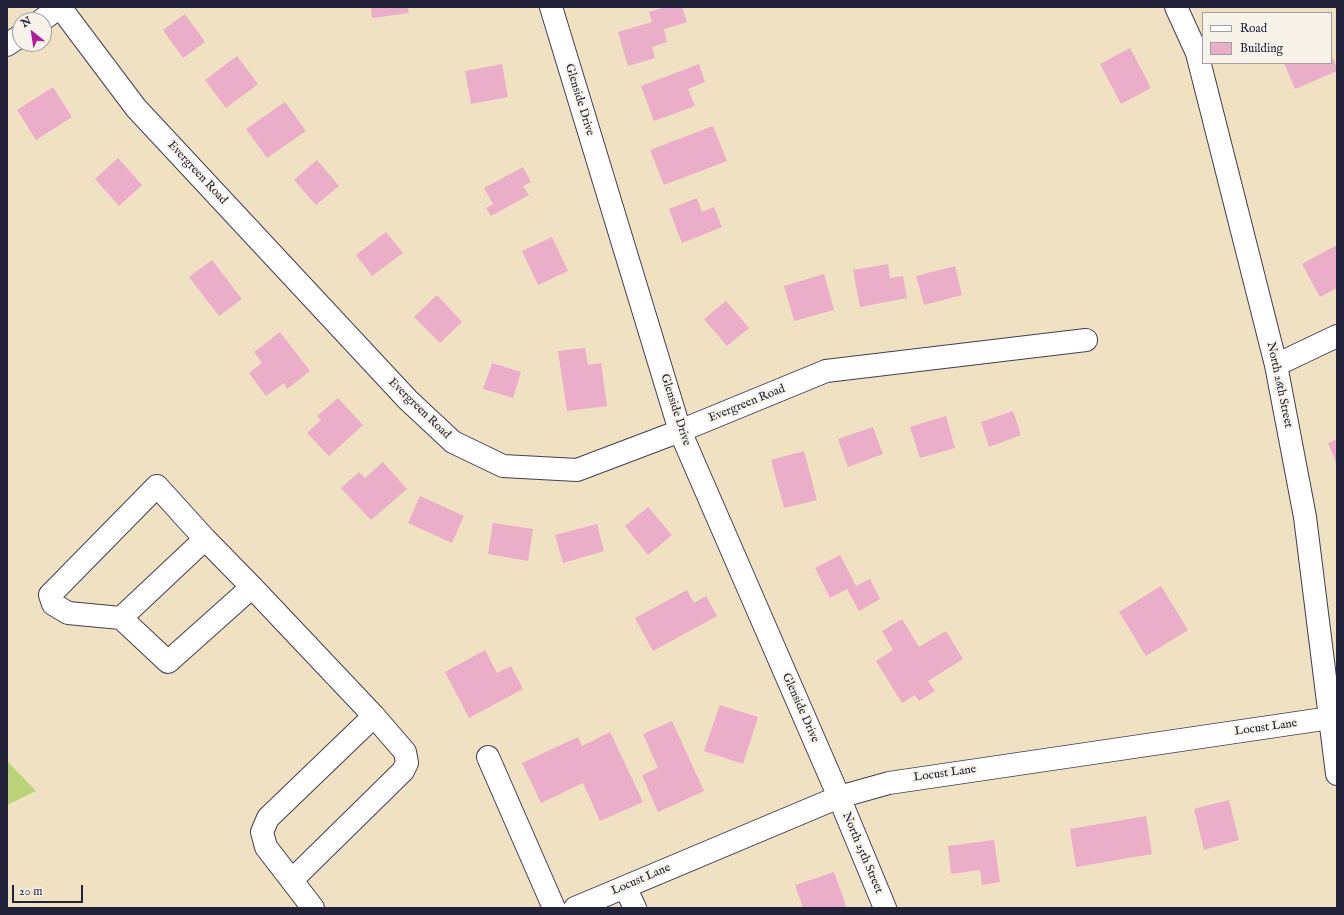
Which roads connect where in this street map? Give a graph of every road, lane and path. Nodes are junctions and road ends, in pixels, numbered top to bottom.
1 (60, 7) edge
2 (551, 7) edge
3 (1176, 7) edge
4 (1337, 336) edge
5 (1086, 340) dead end
6 (1276, 365) junction
7 (680, 431) junction
8 (205, 539) junction
9 (252, 587) junction
10 (121, 618) junction
11 (374, 716) junction
12 (1333, 718) edge
13 (488, 757) dead end
14 (1337, 774) edge
15 (839, 797) junction
16 (292, 880) junction
17 (625, 887) junction
18 (313, 908) edge
19 (554, 908) edge
20 (575, 908) edge
21 (634, 908) edge
22 (885, 908) edge

1 - 7 street, Evergreen Road
2 - 7 street, Glenside Drive
3 - 6 street, North 26th Street
4 - 6 street
5 - 7 street, Evergreen Road
6 - 12 street, North 26th Street
7 - 15 street, Glenside Drive
8 - 9 street
8 - 10 street
8 - 10 street
9 - 10 street
9 - 11 street
11 - 16 street
11 - 16 street
12 - 14 street, North 26th Street
12 - 15 street, Locust Lane
13 - 19 street
15 - 17 street, Locust Lane
15 - 22 street, North 25th Street
16 - 18 street
17 - 20 street, Locust Lane
17 - 21 street

